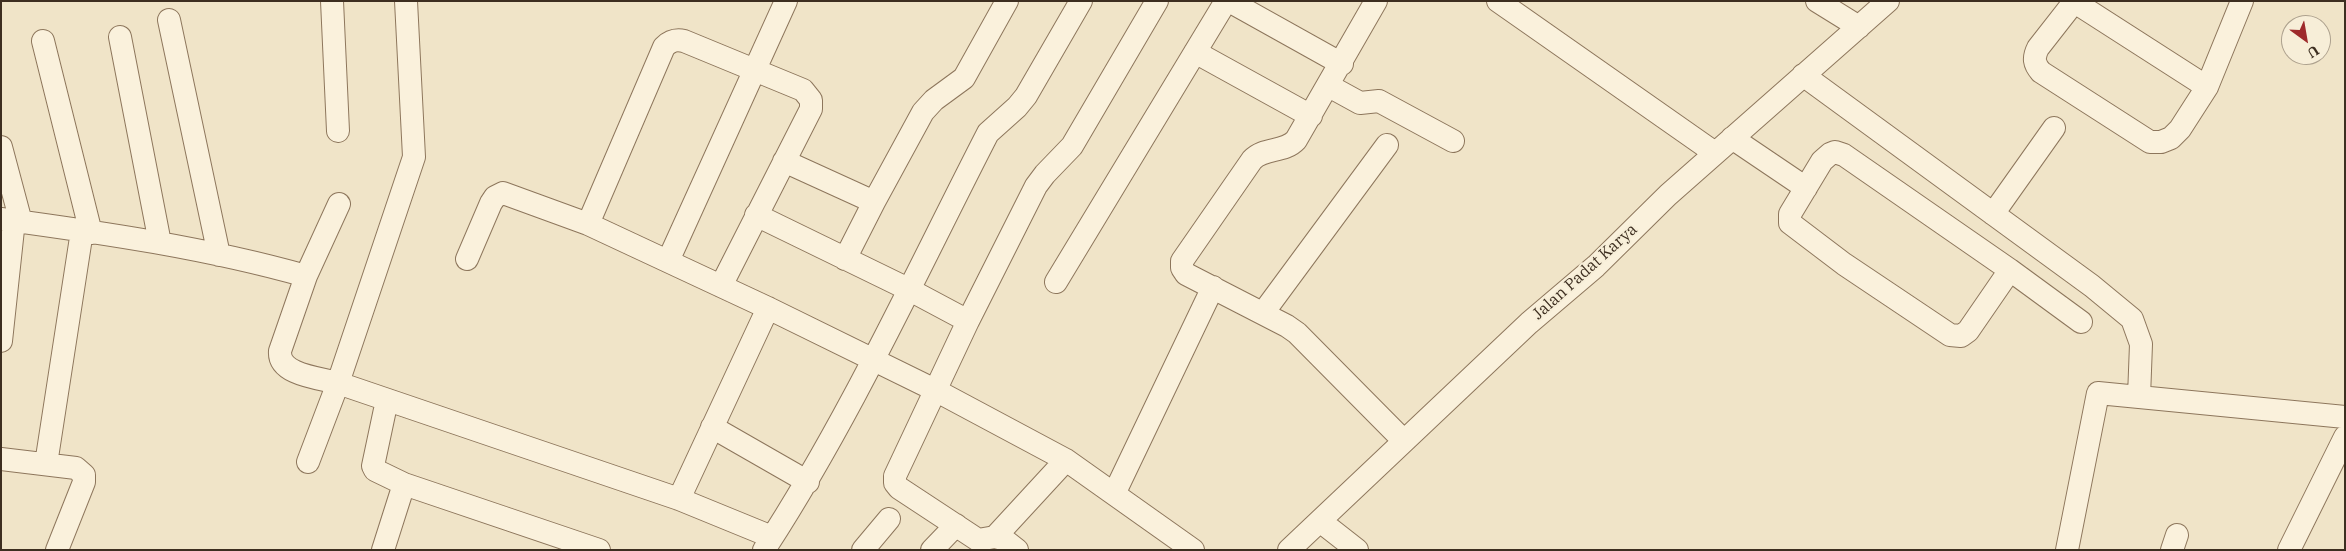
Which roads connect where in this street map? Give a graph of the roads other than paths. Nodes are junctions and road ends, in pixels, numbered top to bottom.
1 (332, 1) edge
2 (406, 1) edge
3 (786, 1) edge
4 (1007, 1) edge
5 (1080, 1) edge
6 (1158, 1) edge
7 (1228, 1) edge
8 (1498, 1) edge
9 (1817, 1) edge
10 (1888, 1) edge
11 (2242, 1) edge
12 (2074, 2) edge
13 (1370, 4) edge
14 (169, 20) dead end
15 (1859, 27) junction
16 (120, 37) dead end
17 (43, 41) dead end
18 (1195, 52) junction
19 (1342, 64) junction
20 (755, 71) junction
21 (1803, 76) junction
22 (1329, 86) junction
23 (2207, 87) junction
24 (1311, 116) junction
25 (2054, 128) dead end
26 (338, 131) dead end
27 (1732, 138) junction
28 (1453, 141) dead end
29 (1387, 145) dead end
30 (1, 146) edge
31 (1715, 153) junction
32 (784, 161) junction
33 (1806, 188) junction
34 (874, 202) junction
35 (339, 204) dead end
36 (1993, 214) junction
37 (756, 216) junction
38 (12, 220) edge
39 (588, 224) junction
40 (86, 232) junction
41 (160, 242) junction
42 (219, 255) junction
43 (468, 259) dead end
44 (845, 259) junction
45 (668, 261) junction
46 (2010, 270) junction
47 (306, 276) junction
48 (1056, 282) dead end
49 (721, 286) junction
50 (1213, 287) junction
51 (908, 290) junction
52 (768, 308) junction
53 (1263, 313) junction
54 (968, 321) junction
55 (2081, 322) dead end
56 (1, 341) edge
57 (874, 359) junction
58 (338, 383) junction
59 (935, 390) junction
60 (2139, 397) junction
61 (388, 400) junction
62 (2345, 417) edge
63 (712, 427) junction
64 (2345, 437) edge
65 (1404, 442) junction
66 (1, 459) edge
67 (1066, 460) junction
68 (308, 462) dead end
69 (46, 464) junction
70 (808, 482) junction
71 (404, 484) junction
72 (1115, 492) junction
73 (679, 499) junction
74 (889, 519) dead end
75 (1320, 521) junction
76 (956, 524) junction
77 (995, 537) junction
78 (768, 544) edge
79 (388, 548) edge
80 (56, 550) edge
81 (599, 550) edge
82 (863, 550) edge
83 (932, 550) edge
84 (1017, 550) edge
85 (1193, 550) edge
86 (1289, 550) edge
87 (1357, 550) edge
88 (2068, 550) edge
89 (2289, 550) edge

1 - 26 street
2 - 58 street
3 - 20 street
4 - 34 street
5 - 51 street
6 - 54 street
7 - 18 street
7 - 19 street
8 - 31 street
9 - 15 street
10 - 15 street, Jalan Padat Karya
11 - 23 street
12 - 23 street
12 - 23 street
13 - 19 street
14 - 42 street
15 - 21 street, Jalan Padat Karya
16 - 41 street
17 - 40 street
18 - 24 street
18 - 48 street
19 - 22 street
20 - 32 street
20 - 39 street
20 - 45 street
21 - 27 street, Jalan Padat Karya
21 - 36 street
22 - 24 street
22 - 28 street
24 - 50 street
25 - 36 street
27 - 31 street, Jalan Padat Karya
27 - 33 street
29 - 53 street
30 - 38 street
31 - 65 street, Jalan Padat Karya
32 - 34 street
32 - 37 street
33 - 46 street
33 - 46 street
34 - 44 street
35 - 47 street
36 - 60 street
37 - 44 street
37 - 49 street
38 - 40 street
38 - 56 street
39 - 43 street
39 - 45 street
40 - 41 street
40 - 69 street
41 - 42 street
42 - 47 street
44 - 51 street
45 - 49 street
46 - 55 street
47 - 58 street
49 - 52 street
50 - 53 street
50 - 72 street
51 - 54 street
51 - 57 street
52 - 57 street
52 - 63 street
53 - 65 street
54 - 59 street
57 - 59 street
57 - 70 street
58 - 61 street
58 - 68 street
59 - 67 street
59 - 76 street
60 - 62 street
60 - 88 street
61 - 71 street
61 - 73 street
63 - 70 street
63 - 73 street
64 - 89 street
65 - 75 street, Jalan Padat Karya
66 - 69 street
67 - 72 street
67 - 77 street
69 - 80 street
70 - 78 street
71 - 79 street
71 - 81 street
72 - 85 street
73 - 78 street
74 - 82 street
75 - 86 street, Jalan Padat Karya
75 - 87 street
76 - 77 street
76 - 83 street
77 - 84 street

